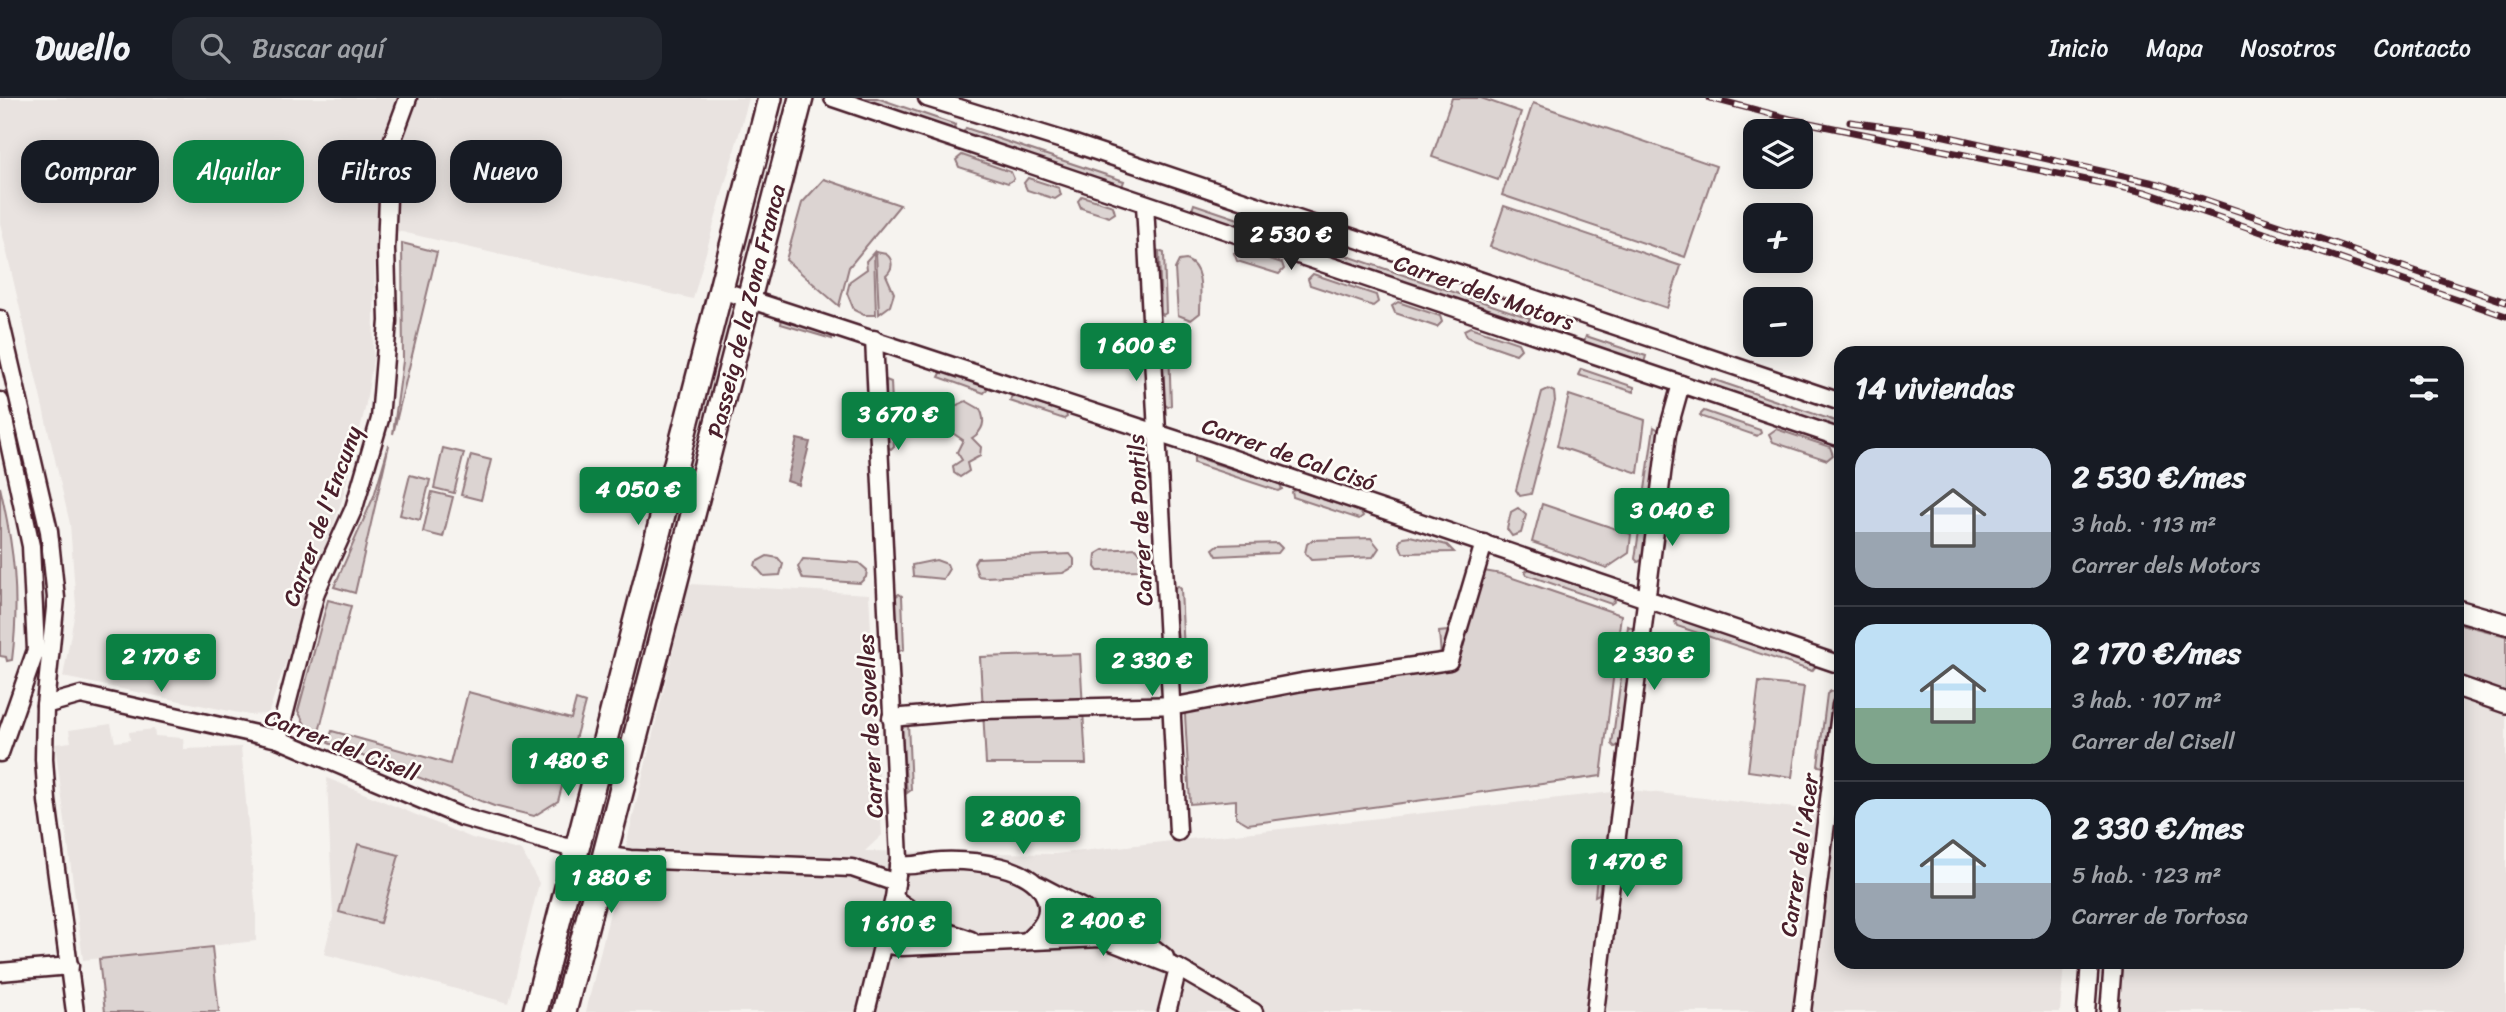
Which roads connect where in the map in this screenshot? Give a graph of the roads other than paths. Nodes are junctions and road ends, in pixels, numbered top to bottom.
1 (399, 98) edge
2 (407, 98) edge
3 (770, 98) edge
4 (800, 98) edge
5 (833, 98) edge
6 (927, 98) edge
7 (1145, 204) junction
8 (721, 290) junction
9 (750, 298) junction
10 (0, 319) edge
11 (874, 339) junction
12 (1681, 384) junction
13 (1834, 400) edge
14 (0, 401) edge
15 (1158, 434) junction
16 (1834, 436) edge
17 (1484, 543) junction
18 (1647, 598) junction
19 (2464, 612) edge
20 (2506, 624) edge
21 (1834, 662) edge
22 (2464, 688) edge
23 (2506, 703) edge
24 (45, 705) junction
25 (1171, 706) junction
26 (891, 718) junction
27 (278, 739) junction
28 (0, 753) edge
29 (1834, 763) edge
30 (1178, 832) dead end
31 (577, 850) junction
32 (603, 855) junction
33 (898, 865) junction
34 (1039, 885) junction
35 (895, 891) junction
36 (1028, 940) junction
37 (982, 943) junction
38 (882, 944) junction
39 (70, 966) junction
40 (1178, 968) junction
41 (2089, 969) edge
42 (2112, 969) edge
43 (0, 972) edge
44 (75, 1012) edge
45 (535, 1012) edge
46 (564, 1012) edge
47 (866, 1012) edge
48 (1167, 1012) edge
49 (1254, 1012) edge
50 (1595, 1012) edge
51 (1801, 1012) edge
52 (2086, 1012) edge
53 (2109, 1012) edge

1 - 2 street
2 - 27 street, Carrer de l'Encuny
3 - 8 main road, Passeig de la Zona Franca
4 - 9 main road, Passeig de la Zona Franca
5 - 7 street, Carrer dels Motors
6 - 13 street, Carrer dels Motors
7 - 12 street, Carrer dels Motors
7 - 15 street, Carrer de Pontils
8 - 9 street, Carrer de Cal Cisó
8 - 31 main road, Passeig de la Zona Franca
9 - 11 street, Carrer de Cal Cisó
9 - 32 main road, Passeig de la Zona Franca
10 - 24 street
11 - 15 street, Carrer de Cal Cisó
11 - 26 street, Carrer de Sovelles
12 - 16 street, Carrer dels Motors
12 - 18 street
14 - 28 street
15 - 17 street, Carrer de Cal Cisó
15 - 25 street, Carrer de Pontils
17 - 18 street, Carrer de Cal Cisó
17 - 25 street
18 - 21 street, Carrer de Cal Cisó
18 - 50 street
19 - 20 street
22 - 23 street
24 - 27 street, Carrer del Cisell
24 - 39 street
25 - 26 street
25 - 30 street, Carrer de Pontils
26 - 33 street, Carrer de Sovelles
27 - 31 street, Carrer del Cisell
29 - 51 street, Carrer de l'Acer
31 - 32 main road
31 - 45 main road, Passeig de la Zona Franca
32 - 35 street
32 - 46 main road, Passeig de la Zona Franca
33 - 34 street
33 - 35 street, Carrer de Sovelles
34 - 36 street
34 - 40 street
35 - 37 street
35 - 38 street, Carrer de Sovelles
36 - 37 street
36 - 40 street
37 - 38 street
38 - 47 street, Carrer de Sovelles
39 - 43 street
39 - 44 street
40 - 48 street
40 - 49 street
41 - 52 street
42 - 53 street

